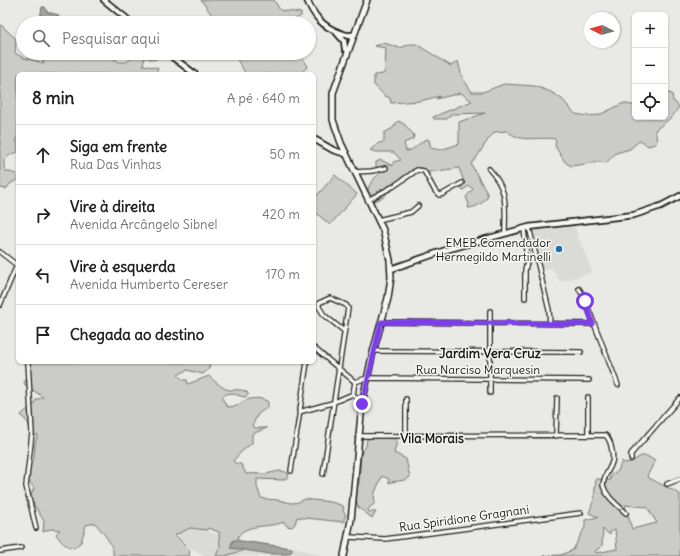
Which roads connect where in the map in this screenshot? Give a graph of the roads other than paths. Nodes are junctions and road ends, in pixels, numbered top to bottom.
1 (104, 0) edge
2 (308, 0) edge
3 (366, 1) edge
4 (123, 16) edge
5 (336, 31) junction
6 (349, 42) junction
7 (176, 60) edge
8 (192, 72) edge
9 (316, 140) edge
10 (346, 154) junction
11 (386, 168) dead end
12 (489, 169) dead end
13 (355, 172) junction
14 (462, 183) dead end
15 (680, 196) edge
16 (368, 200) junction
17 (418, 206) dead end
18 (378, 220) junction
19 (527, 227) junction
20 (505, 233) junction
21 (0, 252) edge
22 (16, 265) edge
23 (16, 268) edge
24 (391, 269) junction
25 (579, 288) dead end
26 (525, 298) dead end
27 (0, 305) edge
28 (490, 311) dead end
29 (381, 322) junction
30 (490, 324) junction
31 (550, 324) junction
32 (593, 324) junction
33 (344, 331) junction
34 (316, 350) edge
35 (374, 351) junction
36 (490, 352) junction
37 (581, 352) dead end
38 (28, 364) edge
39 (306, 364) edge
40 (338, 368) junction
41 (367, 378) junction
42 (490, 379) junction
43 (589, 380) dead end
44 (356, 382) junction
45 (618, 385) dead end
46 (490, 393) dead end
47 (353, 394) junction
48 (588, 397) dead end
49 (556, 398) dead end
50 (680, 398) edge
51 (406, 399) dead end
52 (332, 403) junction
53 (362, 404) junction
54 (299, 412) junction
55 (588, 435) junction
56 (358, 436) junction
57 (406, 436) junction
58 (556, 436) junction
59 (631, 459) dead end
60 (291, 471) dead end
61 (323, 474) dead end
62 (680, 479) edge
63 (667, 484) dead end
64 (581, 513) dead end
65 (626, 513) dead end
66 (36, 528) dead end
67 (349, 537) junction
68 (21, 548) dead end
69 (0, 550) edge
70 (344, 556) edge

1 - 4 main road
2 - 5 main road
3 - 6 main road
5 - 6 main road
5 - 6 main road
6 - 10 main road
7 - 8 main road
9 - 10 main road
10 - 13 main road
11 - 13 street
12 - 20 street
13 - 16 main road
14 - 16 street
15 - 19 main road
16 - 18 main road
17 - 18 street
18 - 24 main road
19 - 20 main road
19 - 26 street
19 - 31 street
20 - 24 main road
21 - 22 street
23 - 27 street
24 - 29 main road
25 - 32 street
28 - 30 street
29 - 30 street
29 - 35 main road
30 - 31 street
30 - 36 street
31 - 32 street
32 - 45 street
33 - 33 street
33 - 40 street
34 - 40 street
35 - 36 street
35 - 41 main road
36 - 37 street
36 - 42 street
38 - 66 street
39 - 54 street
40 - 44 street
40 - 52 street
41 - 42 street, Rua Narciso Marquesin
41 - 44 street
41 - 53 main road
42 - 43 street, Rua Narciso Marquesin
42 - 46 street
44 - 47 street
47 - 52 street
47 - 53 street
48 - 55 street
49 - 58 street
50 - 59 street
51 - 57 street
52 - 54 street
52 - 61 street
53 - 56 main road
54 - 60 street
55 - 58 street
55 - 65 street
56 - 57 street
56 - 67 main road
57 - 58 street
62 - 63 street
64 - 67 street, Rua Spiridione Gragnani
67 - 70 main road
68 - 69 street

